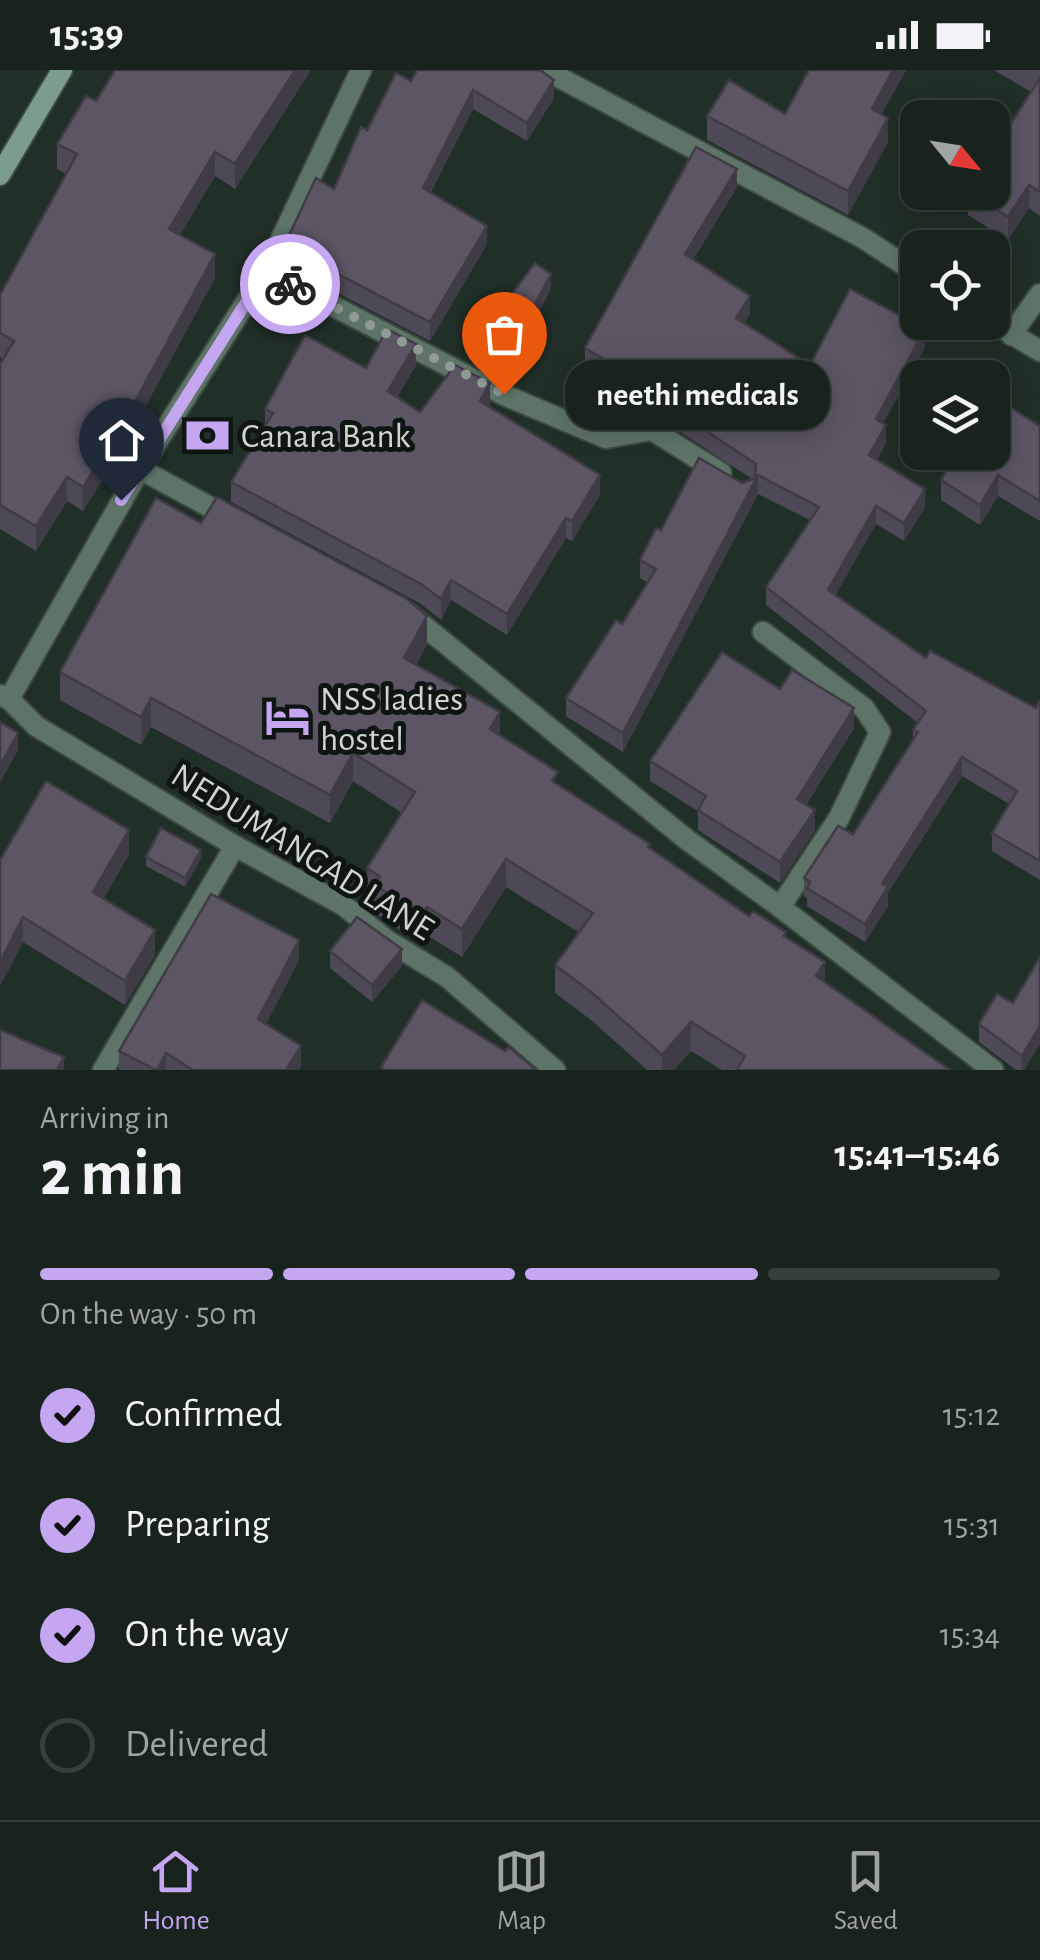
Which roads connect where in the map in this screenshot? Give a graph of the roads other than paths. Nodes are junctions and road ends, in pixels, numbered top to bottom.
1 (62, 70) edge
2 (361, 70) edge
3 (545, 70) edge
4 (0, 175) edge
5 (900, 262) edge
6 (266, 271) junction
7 (1040, 294) edge
8 (1011, 335) joint
9 (1040, 352) edge
10 (140, 469) junction
11 (744, 488) edge
12 (243, 524) edge
13 (397, 607) edge
14 (763, 632) dead end
15 (4, 697) edge
16 (234, 846) junction
17 (780, 907) junction
18 (104, 1070) edge
19 (555, 1070) edge
20 (993, 1070) edge

1 - 4 main road
2 - 6 street
3 - 5 street
6 - 10 street
6 - 11 street
7 - 8 street
8 - 9 street
10 - 12 street
10 - 15 street
13 - 17 street
14 - 17 street
15 - 16 street, NEDUMANGAD LANE
16 - 18 street
16 - 19 street, NEDUMANGAD LANE
17 - 20 street

